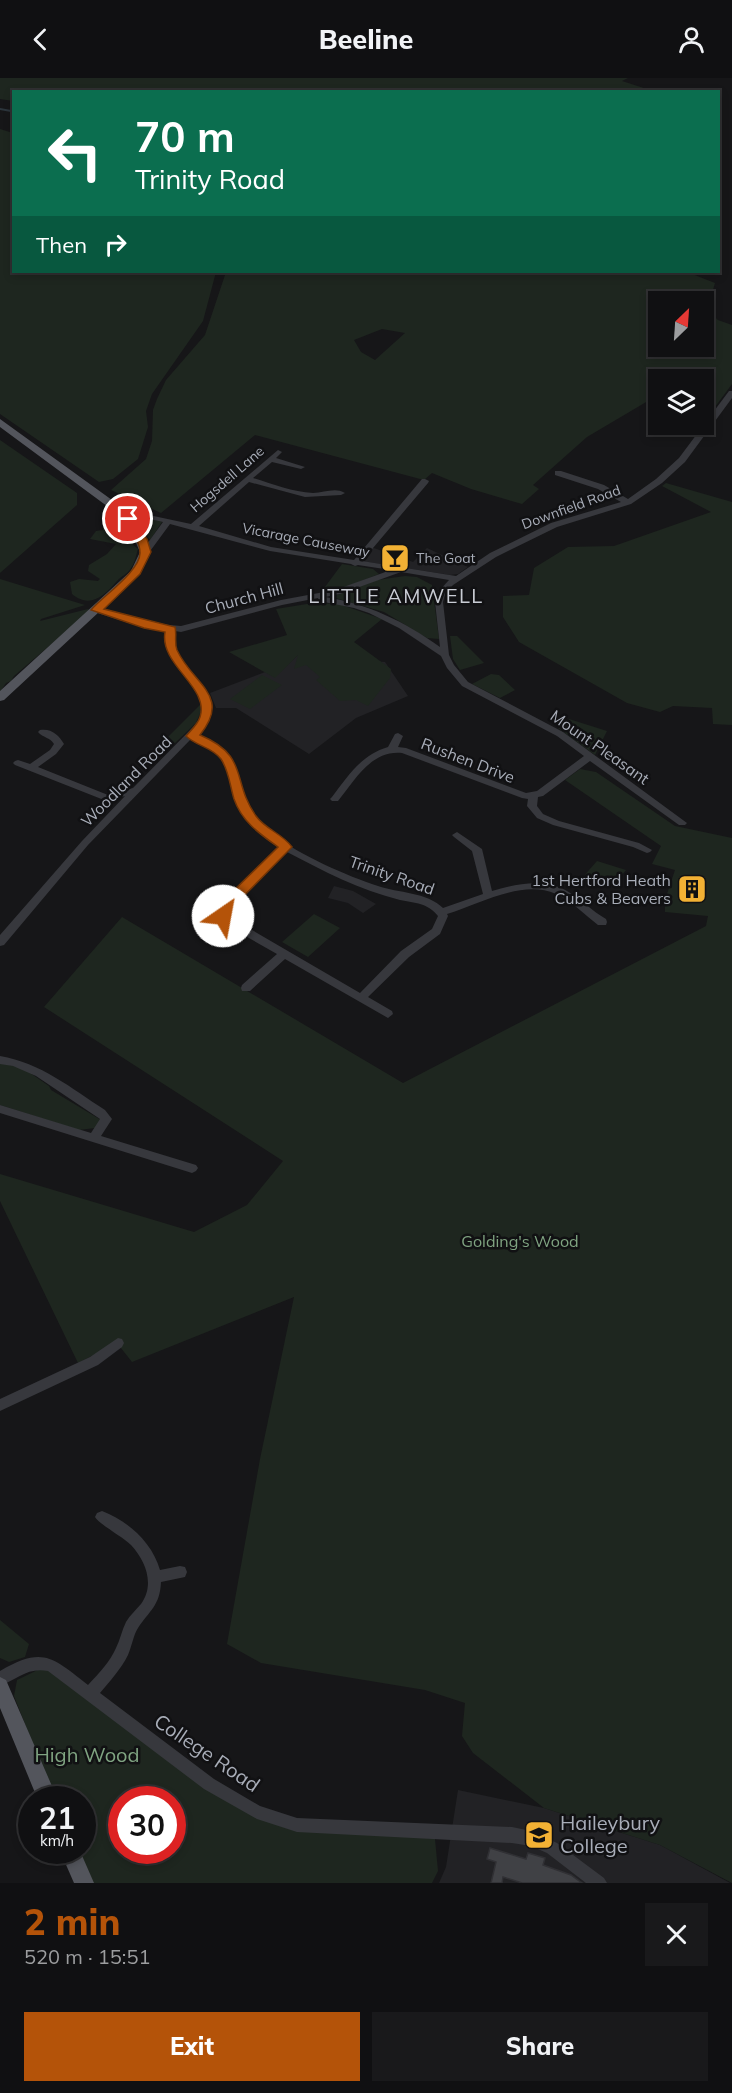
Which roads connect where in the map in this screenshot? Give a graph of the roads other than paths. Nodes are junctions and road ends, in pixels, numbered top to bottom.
1 (732, 393) edge
2 (0, 422) edge
3 (278, 452) dead end
4 (271, 459) junction
5 (301, 467) dead end
6 (558, 473) dead end
7 (248, 479) junction
8 (425, 481) dead end
9 (341, 493) dead end
10 (628, 501) junction
11 (119, 510) junction
12 (168, 521) junction
13 (193, 527) junction
14 (145, 552) junction
15 (355, 564) junction
16 (397, 571) junction
17 (426, 575) junction
18 (455, 578) junction
19 (445, 588) junction
20 (315, 598) junction
21 (97, 610) junction
22 (171, 630) junction
23 (445, 655) junction
24 (0, 697) edge
25 (43, 732) dead end
26 (192, 736) junction
27 (398, 736) dead end
28 (392, 749) junction
29 (590, 757) junction
30 (18, 763) dead end
31 (31, 768) junction
32 (137, 790) junction
33 (533, 796) junction
34 (107, 798) junction
35 (335, 799) dead end
36 (108, 819) junction
37 (682, 823) dead end
38 (457, 836) dead end
39 (286, 847) junction
40 (646, 850) dead end
41 (488, 894) junction
42 (441, 912) junction
43 (602, 922) dead end
44 (0, 942) edge
45 (284, 954) junction
46 (246, 988) dead end
47 (361, 998) junction
48 (388, 1014) dead end
49 (0, 1060) edge
50 (0, 1109) edge
51 (94, 1138) junction
52 (192, 1168) dead end
53 (117, 1343) dead end
54 (0, 1405) edge
55 (102, 1517) dead end
56 (180, 1572) dead end
57 (154, 1577) junction
58 (0, 1678) edge
59 (0, 1686) edge
60 (89, 1694) junction
61 (42, 1786) edge
62 (76, 1864) edge
63 (84, 1883) edge
64 (599, 1883) edge

1 - 10 street, Downfield Road
2 - 11 main road
3 - 4 street, Hogsdell Lane
4 - 5 street
4 - 7 street, Hogsdell Lane
6 - 10 street
7 - 9 street
7 - 13 street, Hogsdell Lane
8 - 15 street
10 - 18 street, Downfield Road
11 - 12 street, Vicarage Causeway
11 - 14 main road
12 - 13 street, Vicarage Causeway
12 - 14 street
13 - 15 street, Vicarage Causeway
14 - 21 main road
15 - 16 street, Vicarage Causeway
16 - 17 street, Vicarage Causeway
16 - 20 street, Church Hill
17 - 18 street, Vicarage Causeway
17 - 19 street
18 - 19 street, Downfield Road
19 - 23 street, Mount Pleasant
20 - 22 street, Church Hill
20 - 23 street, Mount Pleasant
21 - 22 street, Church Hill
21 - 24 main road
22 - 26 street, Woodland Road
23 - 29 street, Mount Pleasant
25 - 31 street
26 - 32 street, Woodland Road
26 - 39 street, Trinity Road
27 - 28 street, Rushen Drive
28 - 33 street, Rushen Drive
28 - 35 street
29 - 33 street, Rushen Drive
29 - 37 street, Mount Pleasant
30 - 31 street
31 - 34 street
32 - 34 street
32 - 36 street, Woodland Road
33 - 40 street, Rushen Drive
34 - 36 street
36 - 44 street, Woodland Road
38 - 41 street
39 - 42 street, Trinity Road
39 - 45 street
41 - 42 street
41 - 43 street
42 - 47 street, Trinity Road
45 - 46 street
45 - 47 street
47 - 48 street
49 - 51 street
50 - 51 street
51 - 52 street
53 - 54 street
55 - 57 street
56 - 57 street
57 - 60 street
58 - 60 street, College Road
59 - 61 main road
60 - 64 street, College Road
62 - 63 main road

